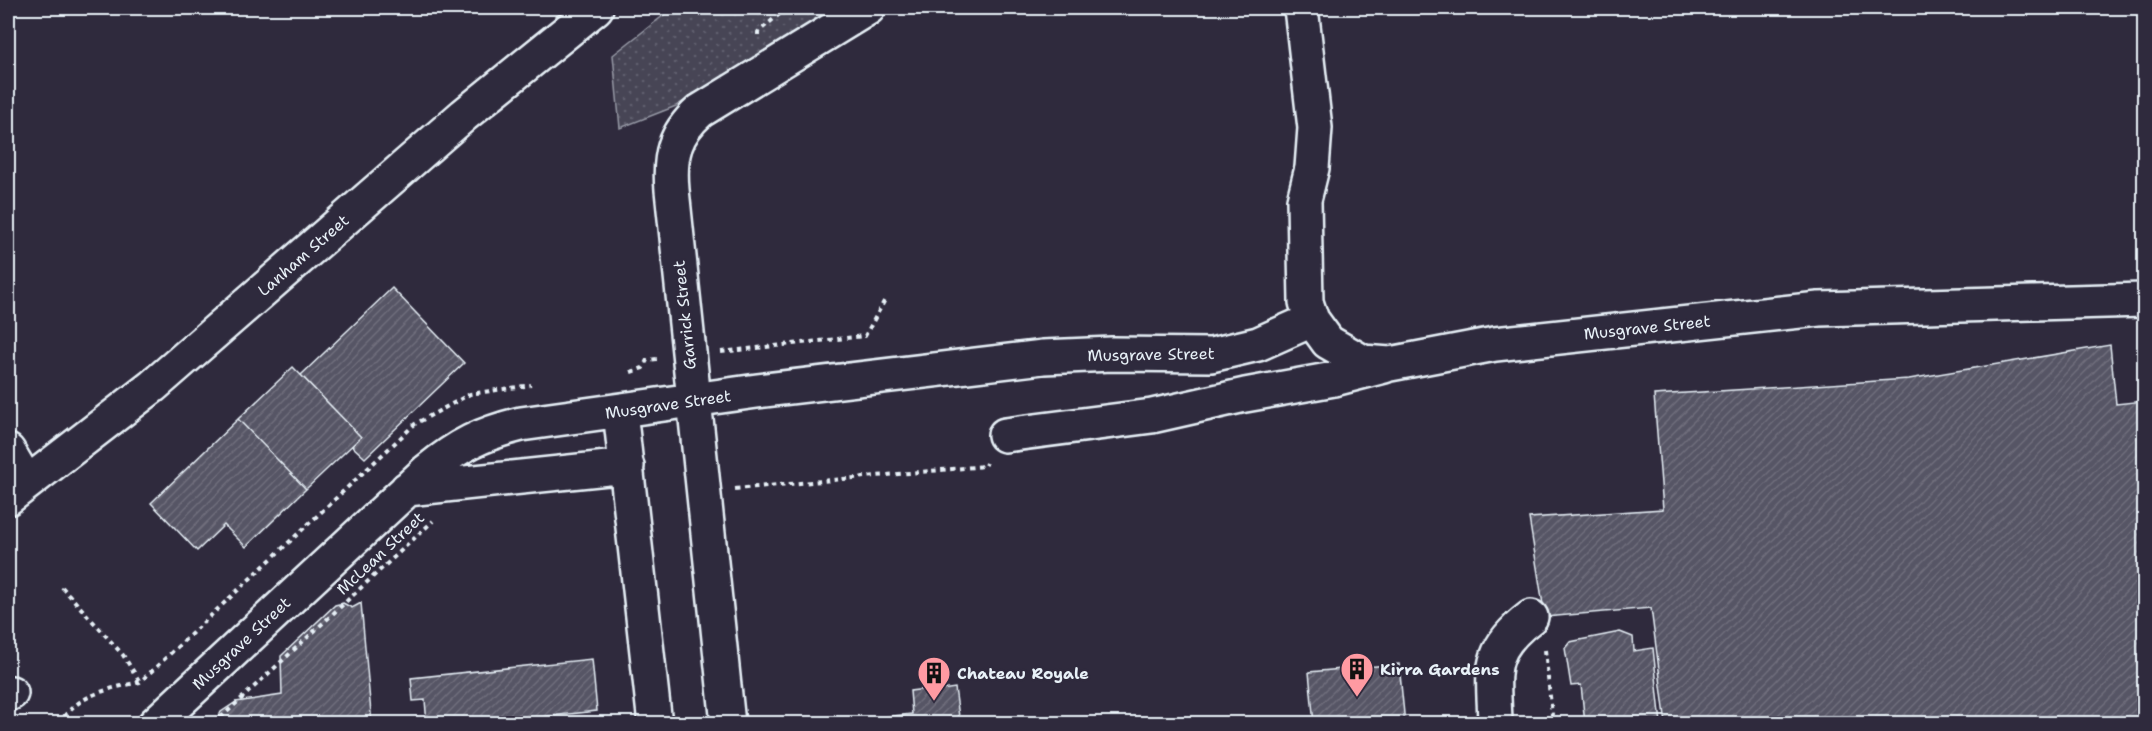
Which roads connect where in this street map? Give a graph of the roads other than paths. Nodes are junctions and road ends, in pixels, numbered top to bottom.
1 (596, 8) edge
2 (867, 8) edge
3 (1301, 8) edge
4 (2145, 300) edge
5 (1312, 320) junction
6 (1390, 364) junction
7 (693, 401) junction
8 (620, 411) junction
9 (1005, 435) dead end
10 (8, 451) edge
11 (627, 466) junction
12 (407, 489) junction
13 (17, 490) edge
14 (1531, 617) road end
15 (155, 723) edge
16 (655, 723) edge
17 (728, 723) edge
18 (1496, 723) edge

1 - 13 street, Lanham Street
2 - 7 street, Garrick Street
3 - 5 street
4 - 6 street, Musgrave Street
5 - 6 street, Musgrave Street
5 - 7 street, Musgrave Street
6 - 9 street
7 - 8 street, Musgrave Street
7 - 17 street, Garrick Street
8 - 11 street
8 - 12 street, Musgrave Street
10 - 13 street
11 - 12 street
11 - 16 street
12 - 15 street, Musgrave Street
14 - 18 street

